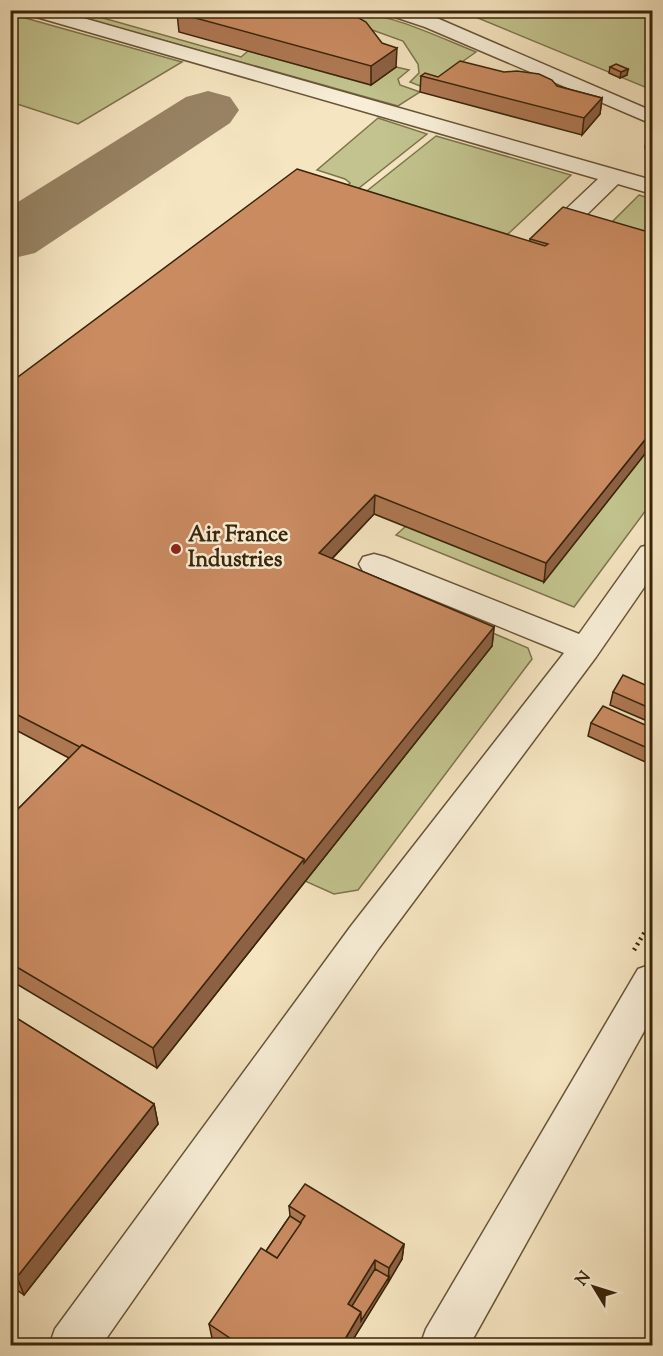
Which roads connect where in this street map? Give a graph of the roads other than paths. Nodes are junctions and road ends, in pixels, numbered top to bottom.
1 (33, 10) edge
2 (393, 10) edge
3 (652, 118) edge
4 (614, 176) junction
5 (652, 187) edge
6 (569, 219) edge
7 (652, 554) edge
8 (374, 564) dead end
9 (585, 649) junction
10 (652, 981) edge
11 (72, 1346) edge
12 (443, 1346) edge

1 - 4 street
2 - 3 street
4 - 5 street
4 - 6 street
7 - 9 street
8 - 9 street
9 - 11 street
10 - 12 street

